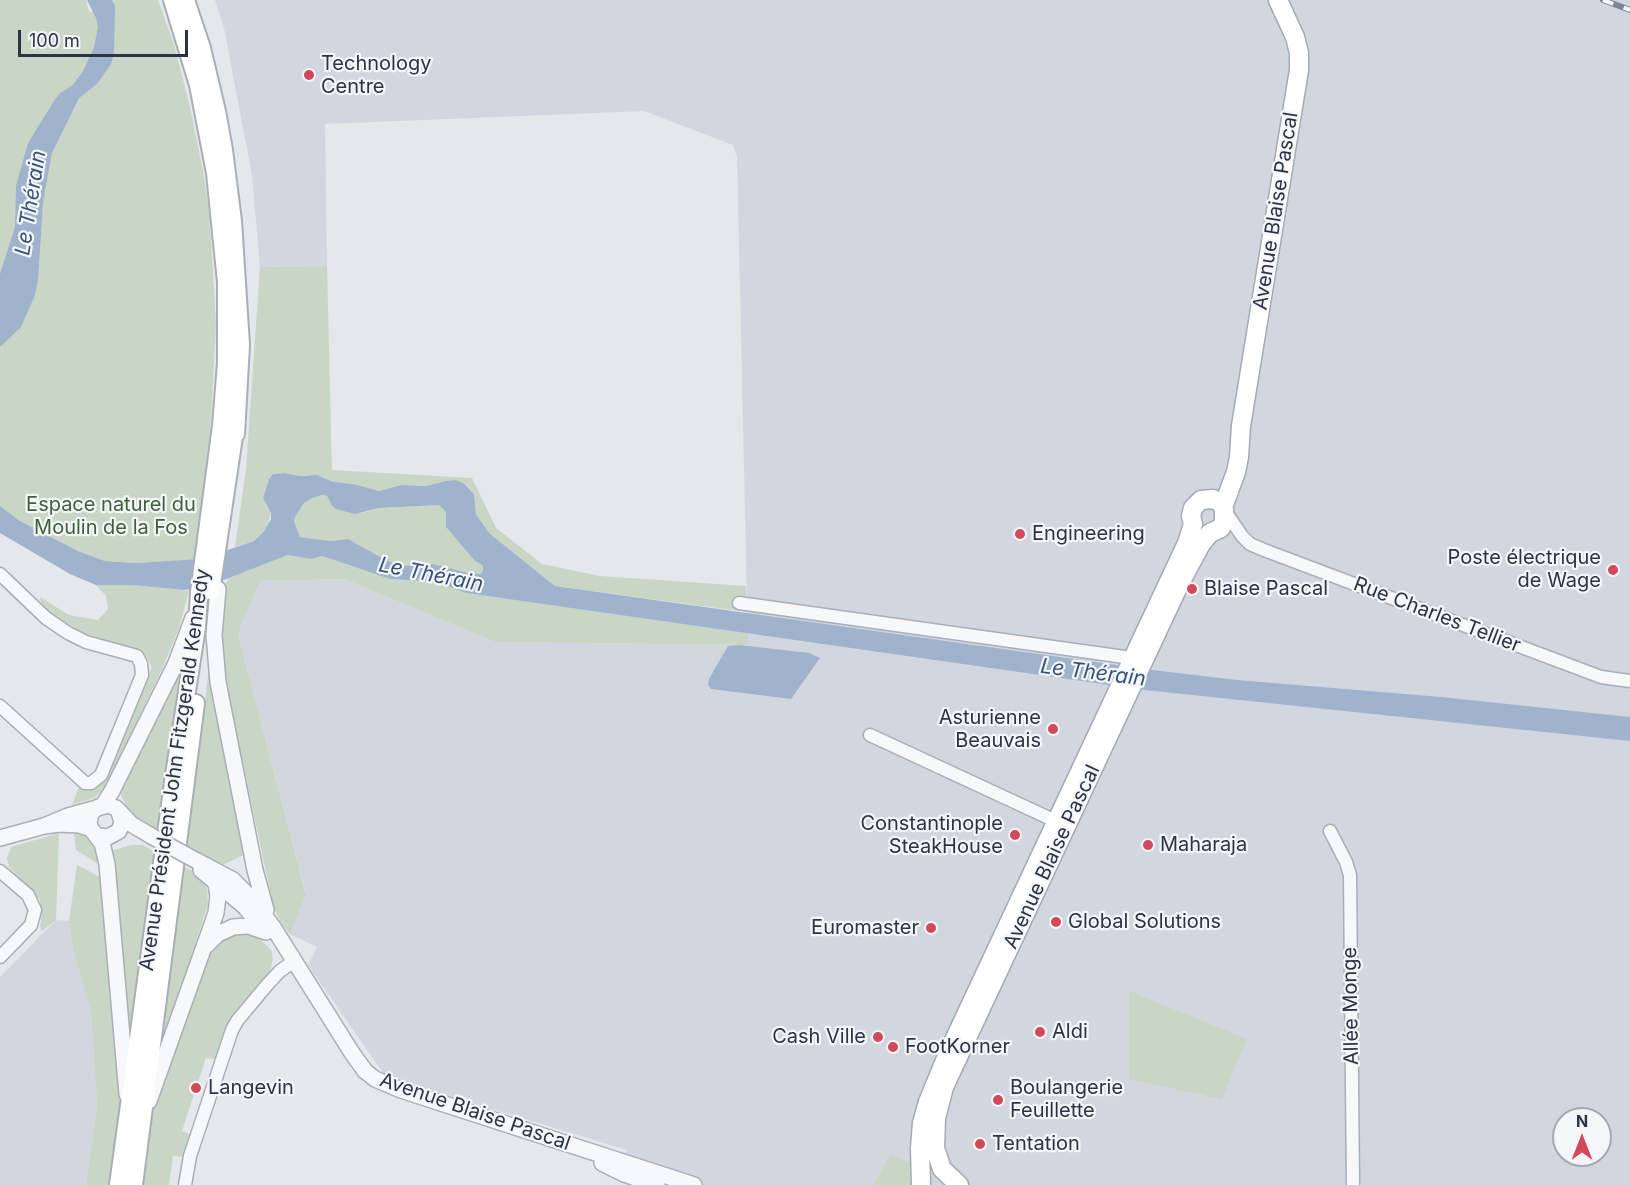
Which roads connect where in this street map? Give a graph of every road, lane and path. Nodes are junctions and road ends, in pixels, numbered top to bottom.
1 (172, 0) edge
2 (186, 0) edge
3 (1278, 0) edge
4 (1218, 506) junction
5 (1193, 524) junction
6 (1212, 533) junction
7 (1247, 541) junction
8 (215, 552) junction
9 (0, 574) edge
10 (209, 592) junction
11 (739, 603) dead end
12 (1137, 661) junction
13 (1630, 681) edge
14 (0, 706) edge
15 (870, 735) dead end
16 (100, 806) junction
17 (119, 812) junction
18 (1061, 823) junction
19 (44, 826) junction
20 (1329, 831) dead end
21 (95, 833) junction
22 (115, 835) junction
23 (0, 838) edge
24 (152, 839) junction
25 (255, 870) junction
26 (0, 871) edge
27 (216, 879) junction
28 (242, 888) junction
29 (269, 930) junction
30 (203, 950) junction
31 (0, 957) edge
32 (290, 964) junction
33 (128, 1112) junction
34 (140, 1139) junction
35 (118, 1185) edge
36 (134, 1185) edge
37 (185, 1185) edge
38 (657, 1185) edge
39 (694, 1185) edge
40 (921, 1185) edge
41 (958, 1185) edge
42 (1353, 1185) edge

1 - 8 main road, Avenue Président John Fitzgerald Kennedy
2 - 8 main road, Avenue Président John Fitzgerald Kennedy
3 - 4 main road, Avenue Blaise Pascal
4 - 5 main road, Avenue Blaise Pascal
4 - 6 main road, Avenue Blaise Pascal
4 - 7 street, Rue Charles Tellier
5 - 6 main road
5 - 12 main road, Avenue Blaise Pascal
6 - 7 street, Rue Charles Tellier
6 - 12 main road, Avenue Blaise Pascal
7 - 13 street, Rue Charles Tellier
8 - 10 main road, Avenue Président John Fitzgerald Kennedy
9 - 14 street
10 - 16 street
10 - 25 street
10 - 33 main road, Avenue Président John Fitzgerald Kennedy
10 - 34 main road, Avenue Président John Fitzgerald Kennedy
11 - 12 street
12 - 18 main road, Avenue Blaise Pascal
15 - 18 street
16 - 17 street
16 - 19 street
16 - 21 street
17 - 22 street
17 - 24 street, Avenue Blaise Pascal
18 - 40 main road, Avenue Blaise Pascal
18 - 41 main road, Avenue Blaise Pascal
19 - 21 street
19 - 23 street
20 - 42 street, Allée Monge
21 - 22 street
21 - 33 street
22 - 24 street, Avenue Blaise Pascal
24 - 27 street, Avenue Blaise Pascal
25 - 28 street
25 - 29 street
26 - 31 street
27 - 28 street
27 - 29 street, Avenue Blaise Pascal
27 - 30 street
28 - 29 street, Avenue Blaise Pascal
29 - 30 street
29 - 32 street, Avenue Blaise Pascal
30 - 34 street
32 - 37 street
32 - 38 street, Avenue Blaise Pascal
32 - 39 street, Avenue Blaise Pascal
33 - 35 main road, Avenue Président John Fitzgerald Kennedy
34 - 36 main road, Avenue Président John Fitzgerald Kennedy

